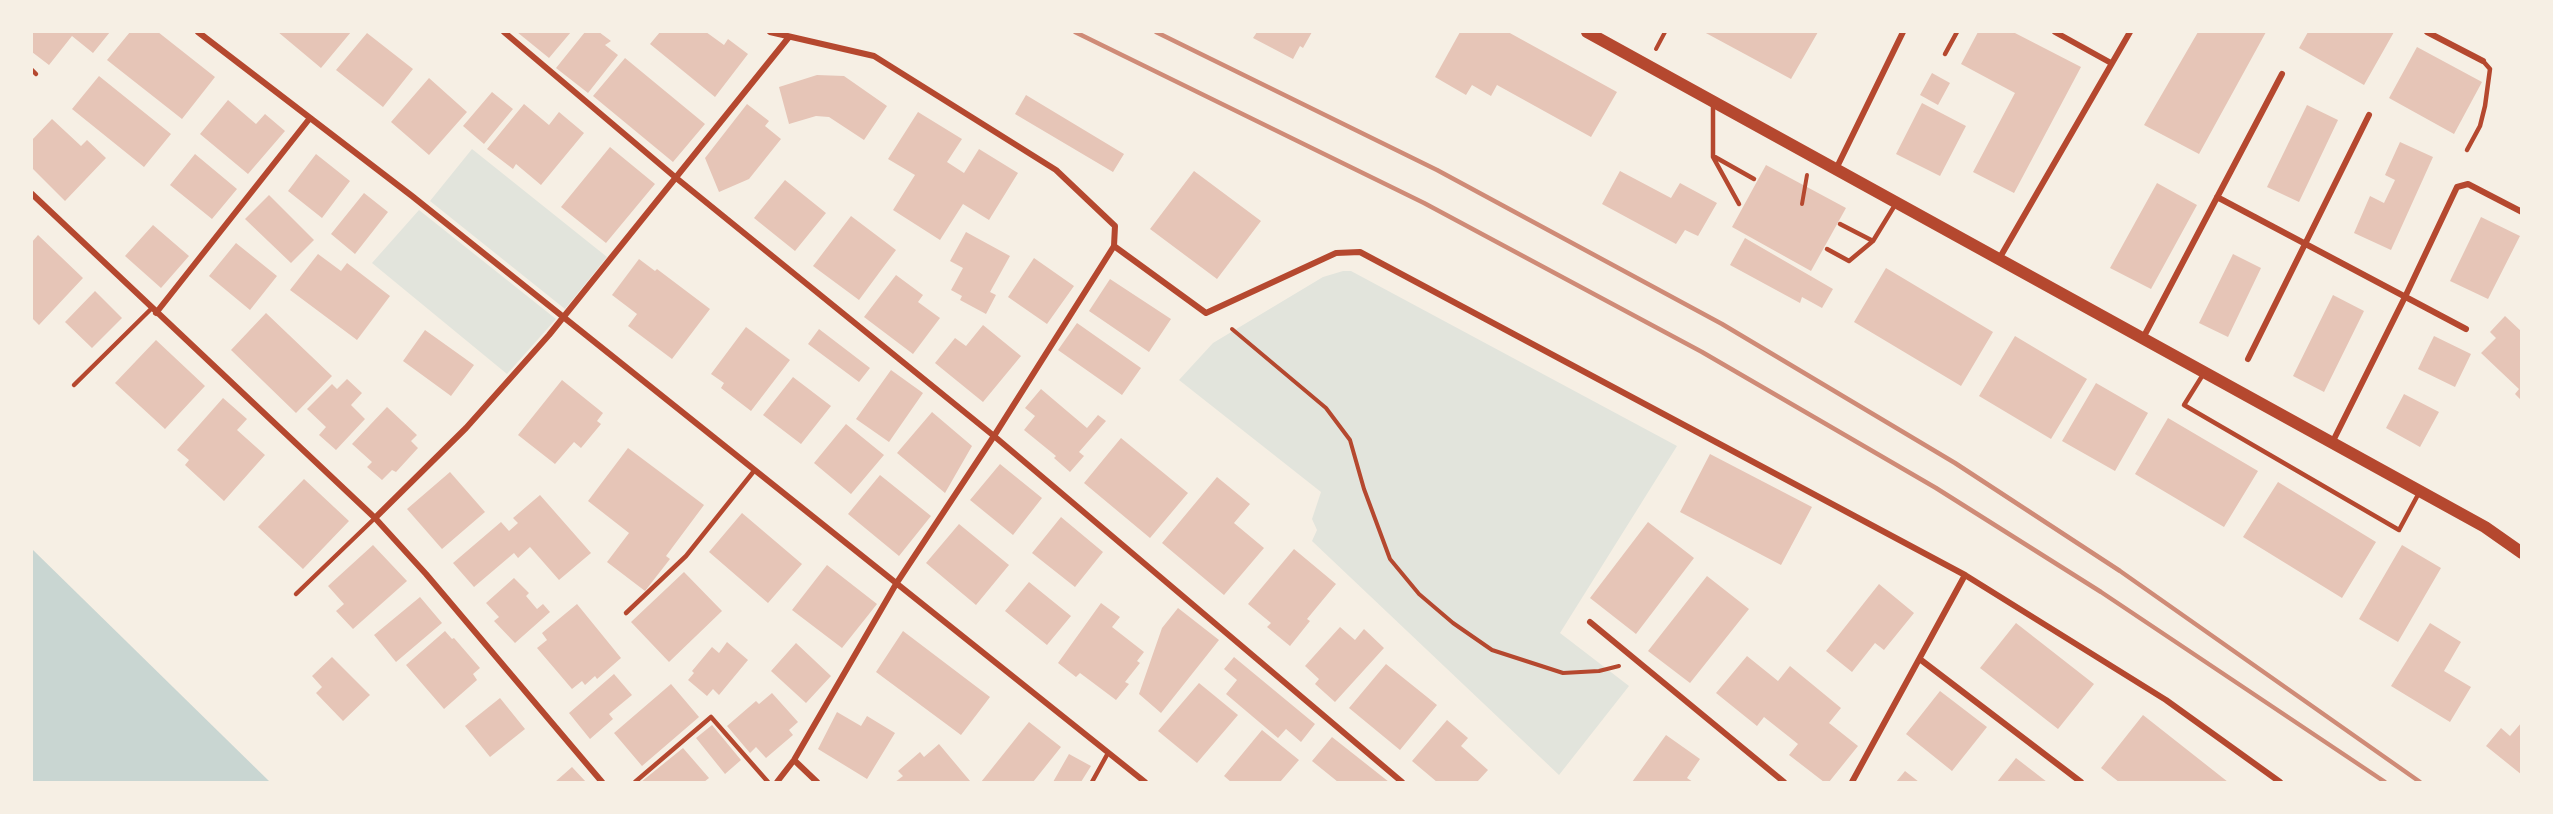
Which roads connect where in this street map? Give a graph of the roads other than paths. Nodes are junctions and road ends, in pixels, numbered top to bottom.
1 (198, 32) edge
2 (504, 32) edge
3 (770, 32) edge
4 (1587, 32) edge
5 (1903, 32) edge
6 (1957, 32) edge
7 (2055, 32) edge
8 (2130, 32) edge
9 (2427, 32) edge
10 (789, 37) junction
11 (1945, 54) dead end
12 (2483, 61) joint
13 (2111, 63) junction
14 (32, 70) edge
15 (2282, 74) dead end
16 (36, 75) dead end
17 (1713, 101) junction
18 (2369, 115) dead end
19 (310, 118) junction
20 (2467, 150) dead end
21 (1713, 157) junction
22 (1836, 169) junction
23 (675, 177) junction
24 (1755, 179) dead end
25 (32, 194) edge
26 (2217, 197) junction
27 (1897, 203) junction
28 (1739, 204) dead end
29 (2522, 212) edge
30 (1840, 224) dead end
31 (1873, 241) junction
32 (2306, 244) junction
33 (1114, 246) junction
34 (1827, 249) dead end
35 (1999, 259) junction
36 (2405, 297) junction
37 (153, 311) junction
38 (563, 318) junction
39 (2466, 329) dead end
40 (2143, 338) junction
41 (2248, 359) dead end
42 (2204, 372) junction
43 (74, 385) dead end
44 (994, 436) junction
45 (2332, 443) junction
46 (754, 471) junction
47 (2420, 492) junction
48 (375, 518) junction
49 (2485, 527) junction
50 (2522, 542) edge
51 (2522, 553) edge
52 (1965, 575) junction
53 (896, 584) junction
54 (296, 594) dead end
55 (626, 614) dead end
56 (1590, 622) dead end
57 (1921, 660) junction
58 (1108, 753) junction
59 (794, 759) junction
60 (1401, 782) edge
61 (602, 783) edge
62 (635, 783) edge
63 (768, 783) edge
64 (777, 783) edge
65 (817, 783) edge
66 (1092, 783) edge
67 (1145, 783) edge
68 (1784, 783) edge
69 (1852, 783) edge
70 (2080, 783) edge
71 (2280, 783) edge

1 - 19 street
2 - 23 street
3 - 10 street
4 - 17 main road
5 - 22 street
6 - 11 lane
7 - 13 street
8 - 13 street
9 - 12 street
10 - 23 street
10 - 33 street
12 - 20 lane
13 - 35 street
14 - 16 lane
15 - 26 street
17 - 21 lane
17 - 22 main road
18 - 32 street
19 - 37 street
19 - 38 street
21 - 24 lane
21 - 28 lane
22 - 27 main road
23 - 38 street
23 - 44 street
25 - 37 street
26 - 32 street
26 - 40 street
27 - 31 lane
27 - 35 main road
29 - 36 street
30 - 31 lane
31 - 34 lane
32 - 36 street
32 - 41 street
33 - 44 street
33 - 52 street
35 - 40 main road
36 - 39 street
36 - 45 street
37 - 43 lane
37 - 48 street
38 - 46 street
38 - 48 street
40 - 42 main road
42 - 45 main road
42 - 47 lane
44 - 53 street
44 - 60 street
45 - 47 main road
46 - 53 street
46 - 55 lane
47 - 49 main road
48 - 54 lane
48 - 61 street
49 - 50 main road
49 - 51 main road
52 - 57 street
52 - 71 street
53 - 58 street
53 - 59 street
56 - 68 street
57 - 69 street
57 - 70 street
58 - 66 lane
58 - 67 street
59 - 64 street
59 - 65 street
62 - 63 lane

